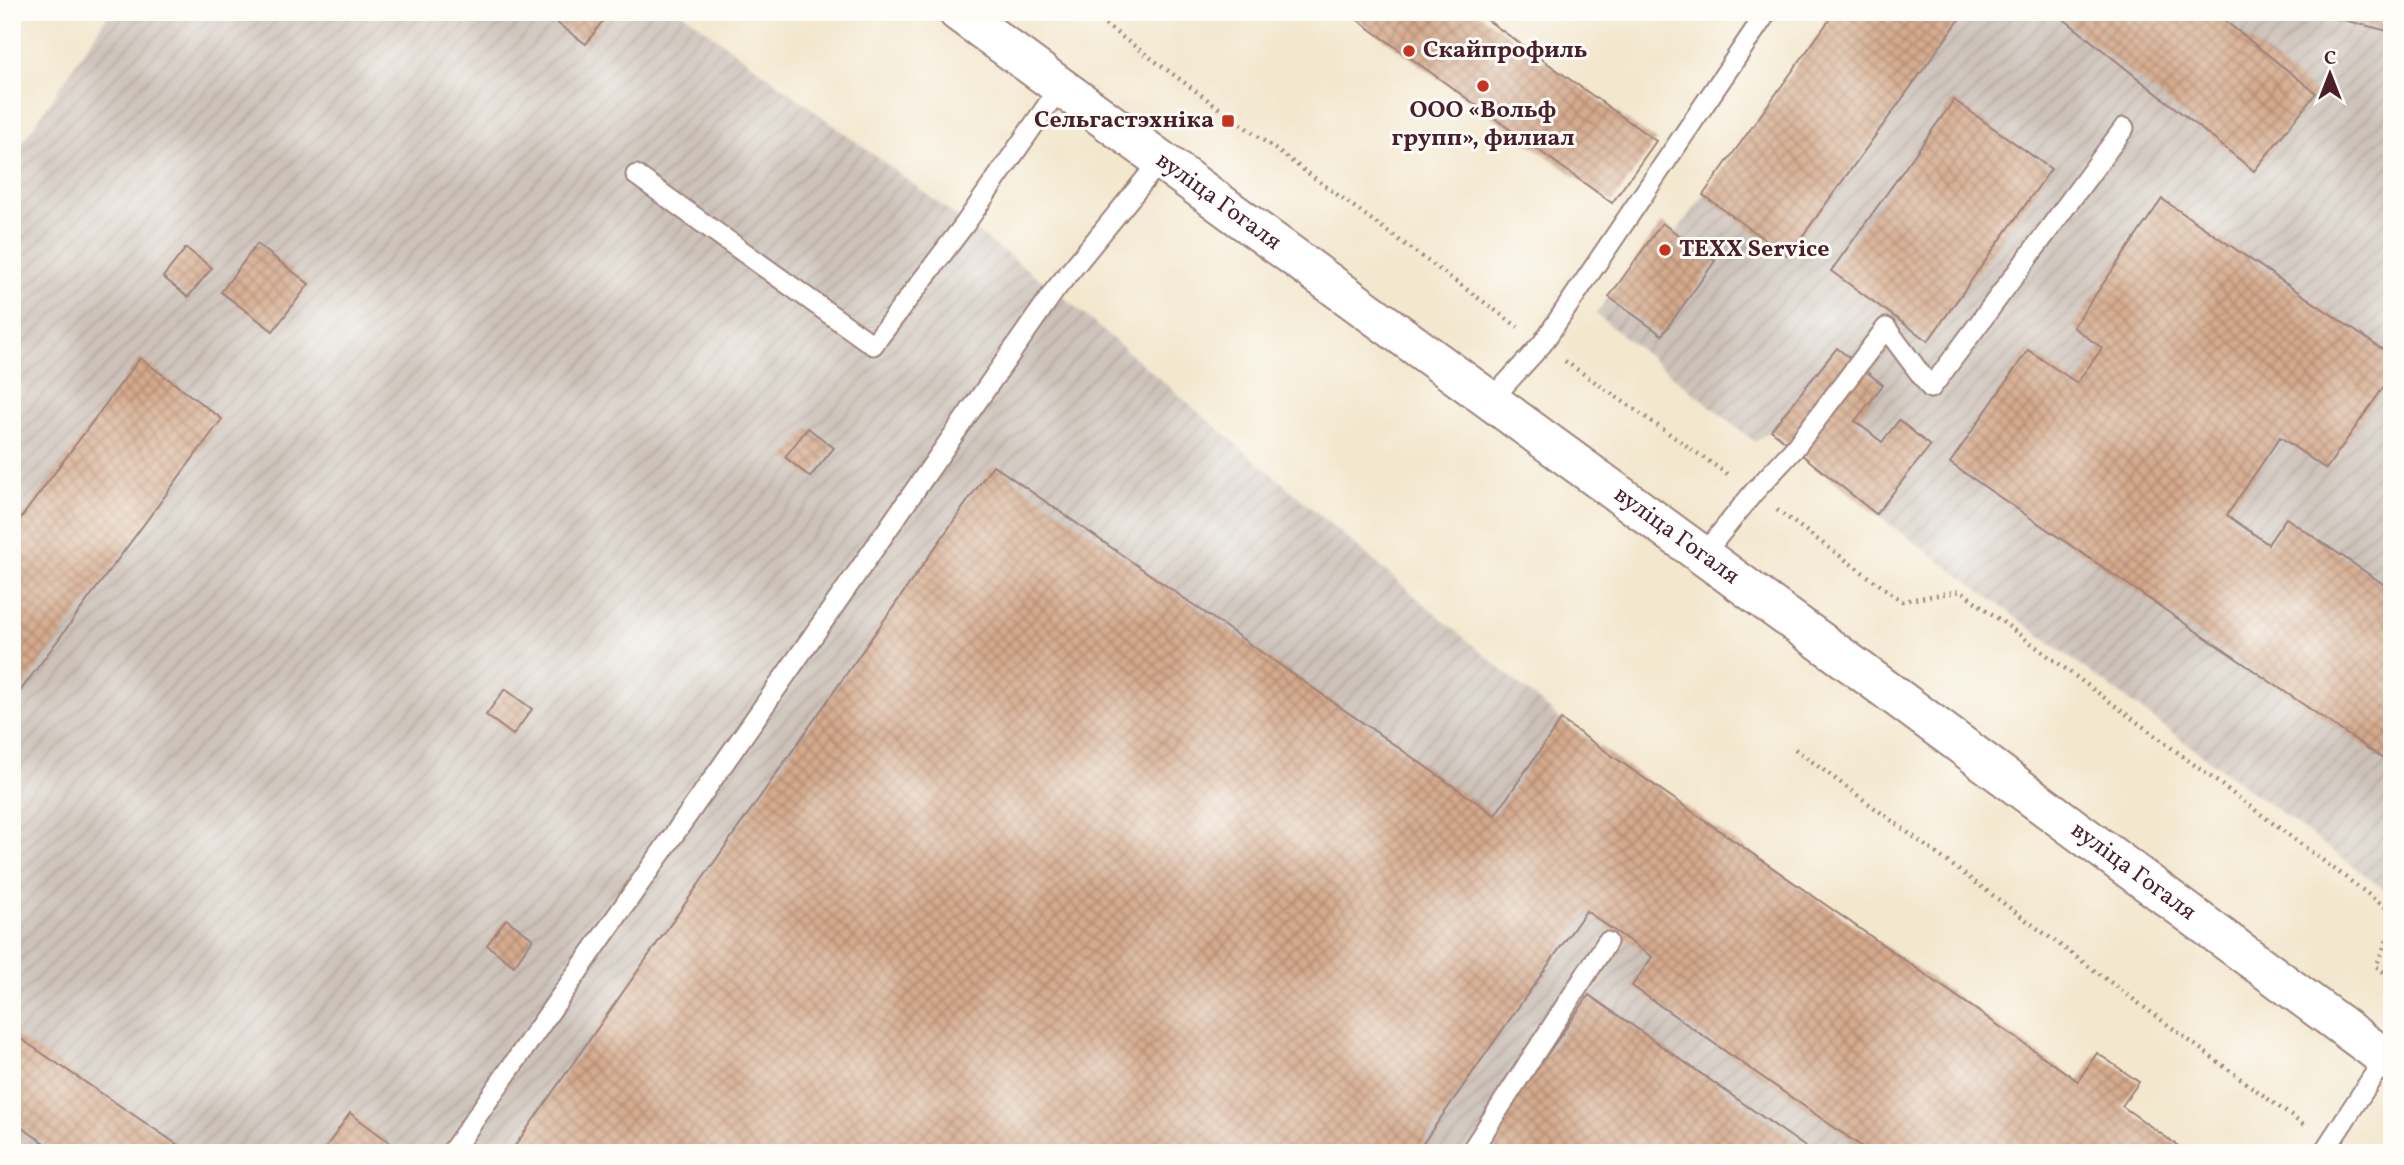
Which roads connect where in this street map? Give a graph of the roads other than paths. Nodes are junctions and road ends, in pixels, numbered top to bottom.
1 (958, 12) edge
2 (1767, 12) edge
3 (1060, 87) junction
4 (2124, 128) dead end
5 (1161, 160) junction
6 (636, 175) dead end
7 (1491, 400) junction
8 (1703, 555) junction
9 (1607, 942) dead end
10 (2388, 1061) edge
11 (2326, 1148) edge
12 (451, 1153) edge
13 (1470, 1153) edge

1 - 3 main road, вуліца Гогаля
2 - 7 lane
3 - 5 main road, вуліца Гогаля
3 - 6 lane
4 - 8 lane
5 - 7 main road, вуліца Гогаля
5 - 12 lane
7 - 8 main road, вуліца Гогаля
8 - 10 main road, вуліца Гогаля
9 - 13 lane
10 - 11 lane

